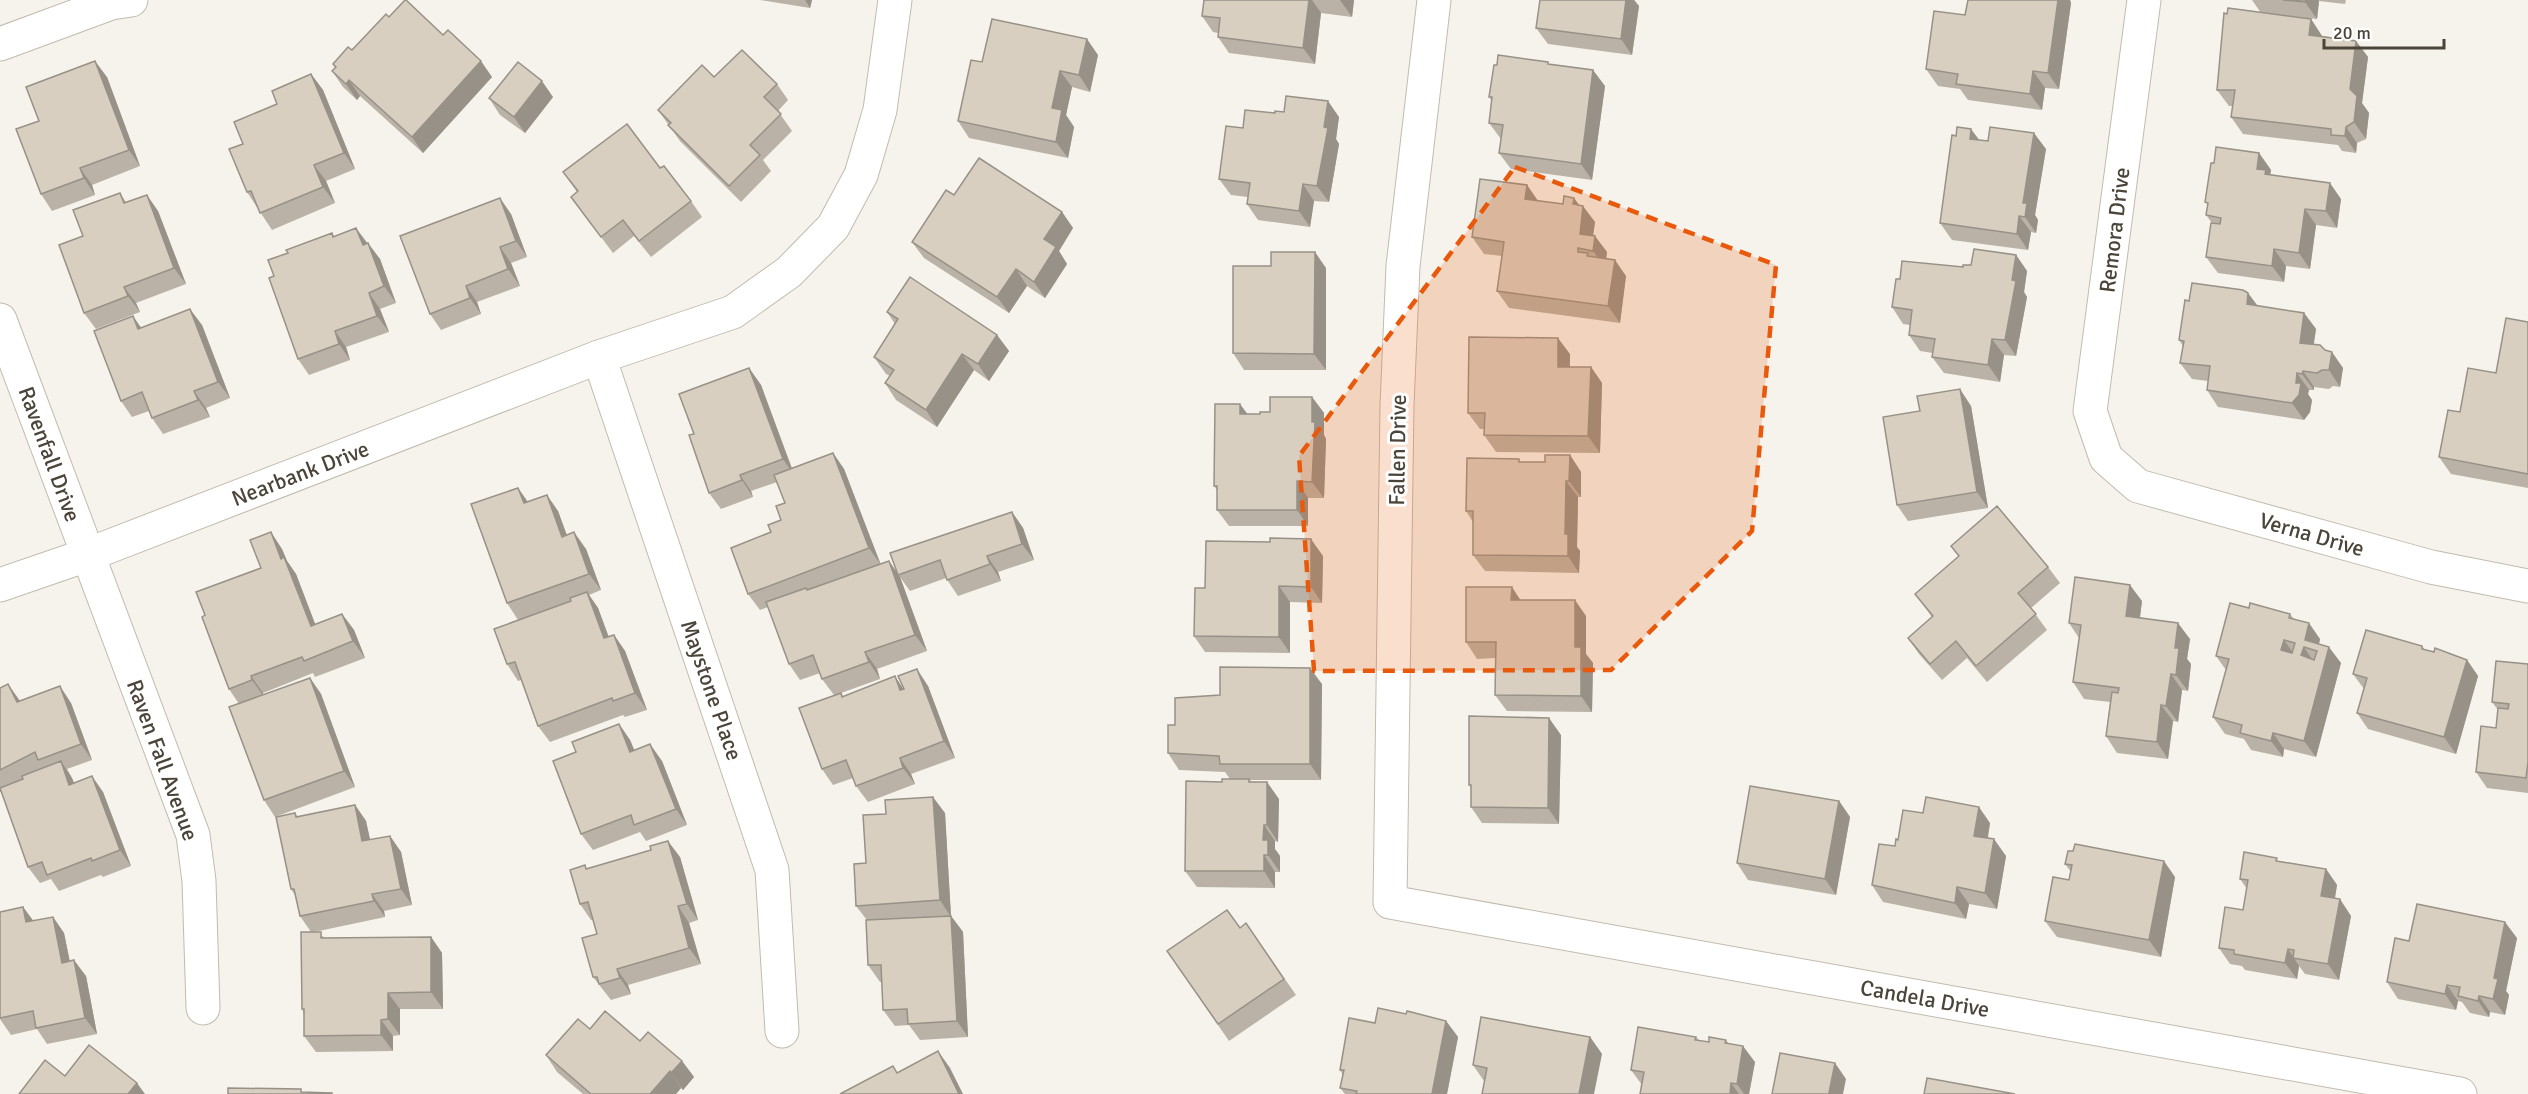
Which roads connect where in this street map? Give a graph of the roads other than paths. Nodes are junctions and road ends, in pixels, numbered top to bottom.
1 (130, 0) edge
2 (895, 0) edge
3 (1434, 0) edge
4 (2144, 0) edge
5 (0, 44) edge
6 (0, 320) edge
7 (599, 357) junction
8 (2106, 458) joint
9 (87, 555) junction
10 (0, 585) edge
11 (2528, 586) edge
12 (1390, 902) joint
13 (202, 1008) dead end
14 (782, 1031) dead end
15 (2460, 1094) edge

1 - 5 street
2 - 7 street, Nearbank Drive
3 - 12 street, Fallen Drive
4 - 8 street, Remora Drive
6 - 9 street, Ravenfall Drive
7 - 9 street, Nearbank Drive
7 - 14 street, Maystone Place
8 - 11 street, Verna Drive
9 - 10 street, Nearbank Drive
9 - 13 street, Raven Fall Avenue
12 - 15 street, Candela Drive

